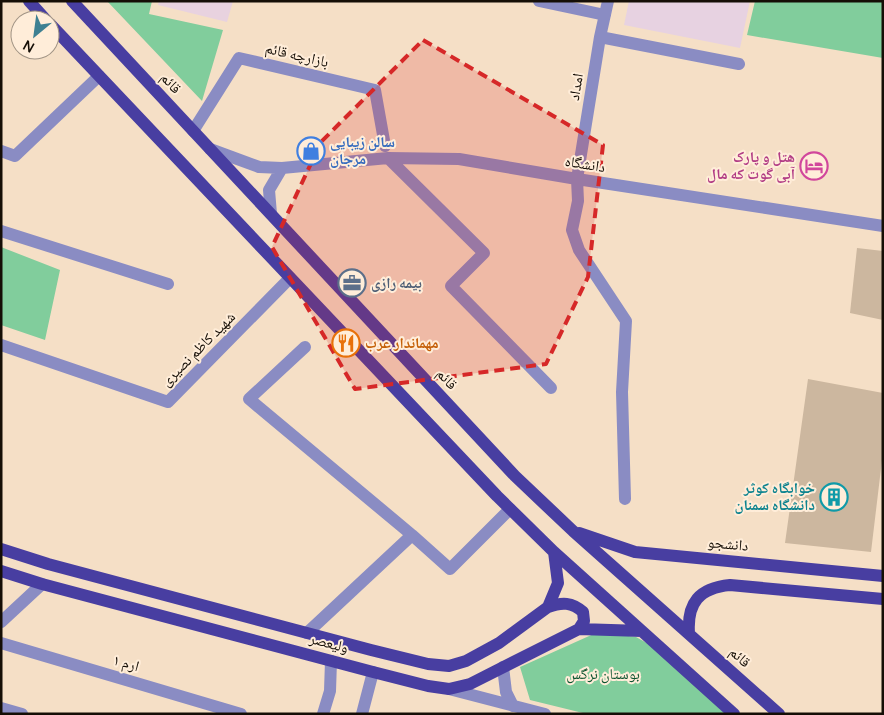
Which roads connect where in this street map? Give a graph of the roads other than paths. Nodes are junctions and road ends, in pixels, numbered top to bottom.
1 (72, 1) edge
2 (539, 1) edge
3 (608, 1) edge
4 (605, 15) junction
5 (60, 35) edge
6 (600, 37) junction
7 (739, 64) dead end
8 (99, 76) junction
9 (193, 131) junction
10 (210, 150) junction
11 (1, 151) edge
12 (387, 152) junction
13 (282, 168) junction
14 (577, 179) junction
15 (271, 214) junction
16 (883, 226) edge
17 (1, 231) edge
18 (290, 278) junction
19 (168, 284) dead end
20 (1, 345) edge
21 (304, 347) dead end
22 (551, 388) dead end
23 (625, 499) dead end
24 (510, 509) junction
25 (573, 531) junction
26 (412, 535) junction
27 (1, 549) edge
28 (554, 552) junction
29 (1, 571) edge
30 (883, 576) edge
31 (42, 584) junction
32 (883, 599) edge
33 (548, 606) junction
34 (1, 622) edge
35 (579, 628) junction
36 (642, 631) junction
37 (307, 633) junction
38 (689, 633) junction
39 (1, 643) edge
40 (331, 661) junction
41 (503, 668) junction
42 (373, 672) junction
43 (449, 689) junction
44 (514, 706) junction
45 (1, 708) edge
46 (22, 714) edge
47 (241, 714) edge
48 (323, 714) edge
49 (362, 714) edge
50 (545, 714) edge
51 (734, 714) edge
52 (779, 714) edge

1 - 9 main road, قائم
2 - 4 street
3 - 4 street, امداد
4 - 6 street, امداد
5 - 8 main road
6 - 7 street
6 - 14 street, امداد
8 - 11 street
8 - 18 main road
9 - 10 main road, قائم
9 - 12 street, بازارچه قائم
10 - 13 street, دانشگاه
10 - 15 main road, قائم
12 - 13 street, دانشگاه
12 - 14 street, دانشگاه
12 - 22 street
13 - 15 street
14 - 16 street, دانشگاه
14 - 23 street, امداد
15 - 25 main road, قائم
17 - 19 street
18 - 20 street, شهید کاظم نصیری
18 - 24 main road
21 - 26 street
24 - 26 street
24 - 28 main road
25 - 30 main road, دانشجو
25 - 38 main road, قائم
26 - 37 street
27 - 37 main road, ولیعصر
28 - 33 main road, ولیعصر
28 - 36 main road
29 - 31 main road, ولیعصر
31 - 34 street
31 - 40 main road, ولیعصر
32 - 38 main road
33 - 35 main road
33 - 37 main road, ولیعصر
35 - 36 main road
35 - 41 main road, ولیعصر
36 - 51 main road
38 - 52 main road, قائم
39 - 47 street, ارم ۱
40 - 42 main road, ولیعصر
40 - 48 street
41 - 43 main road, ولیعصر
41 - 44 street
42 - 43 main road, ولیعصر
42 - 49 street
43 - 44 street
44 - 50 street
45 - 46 street

